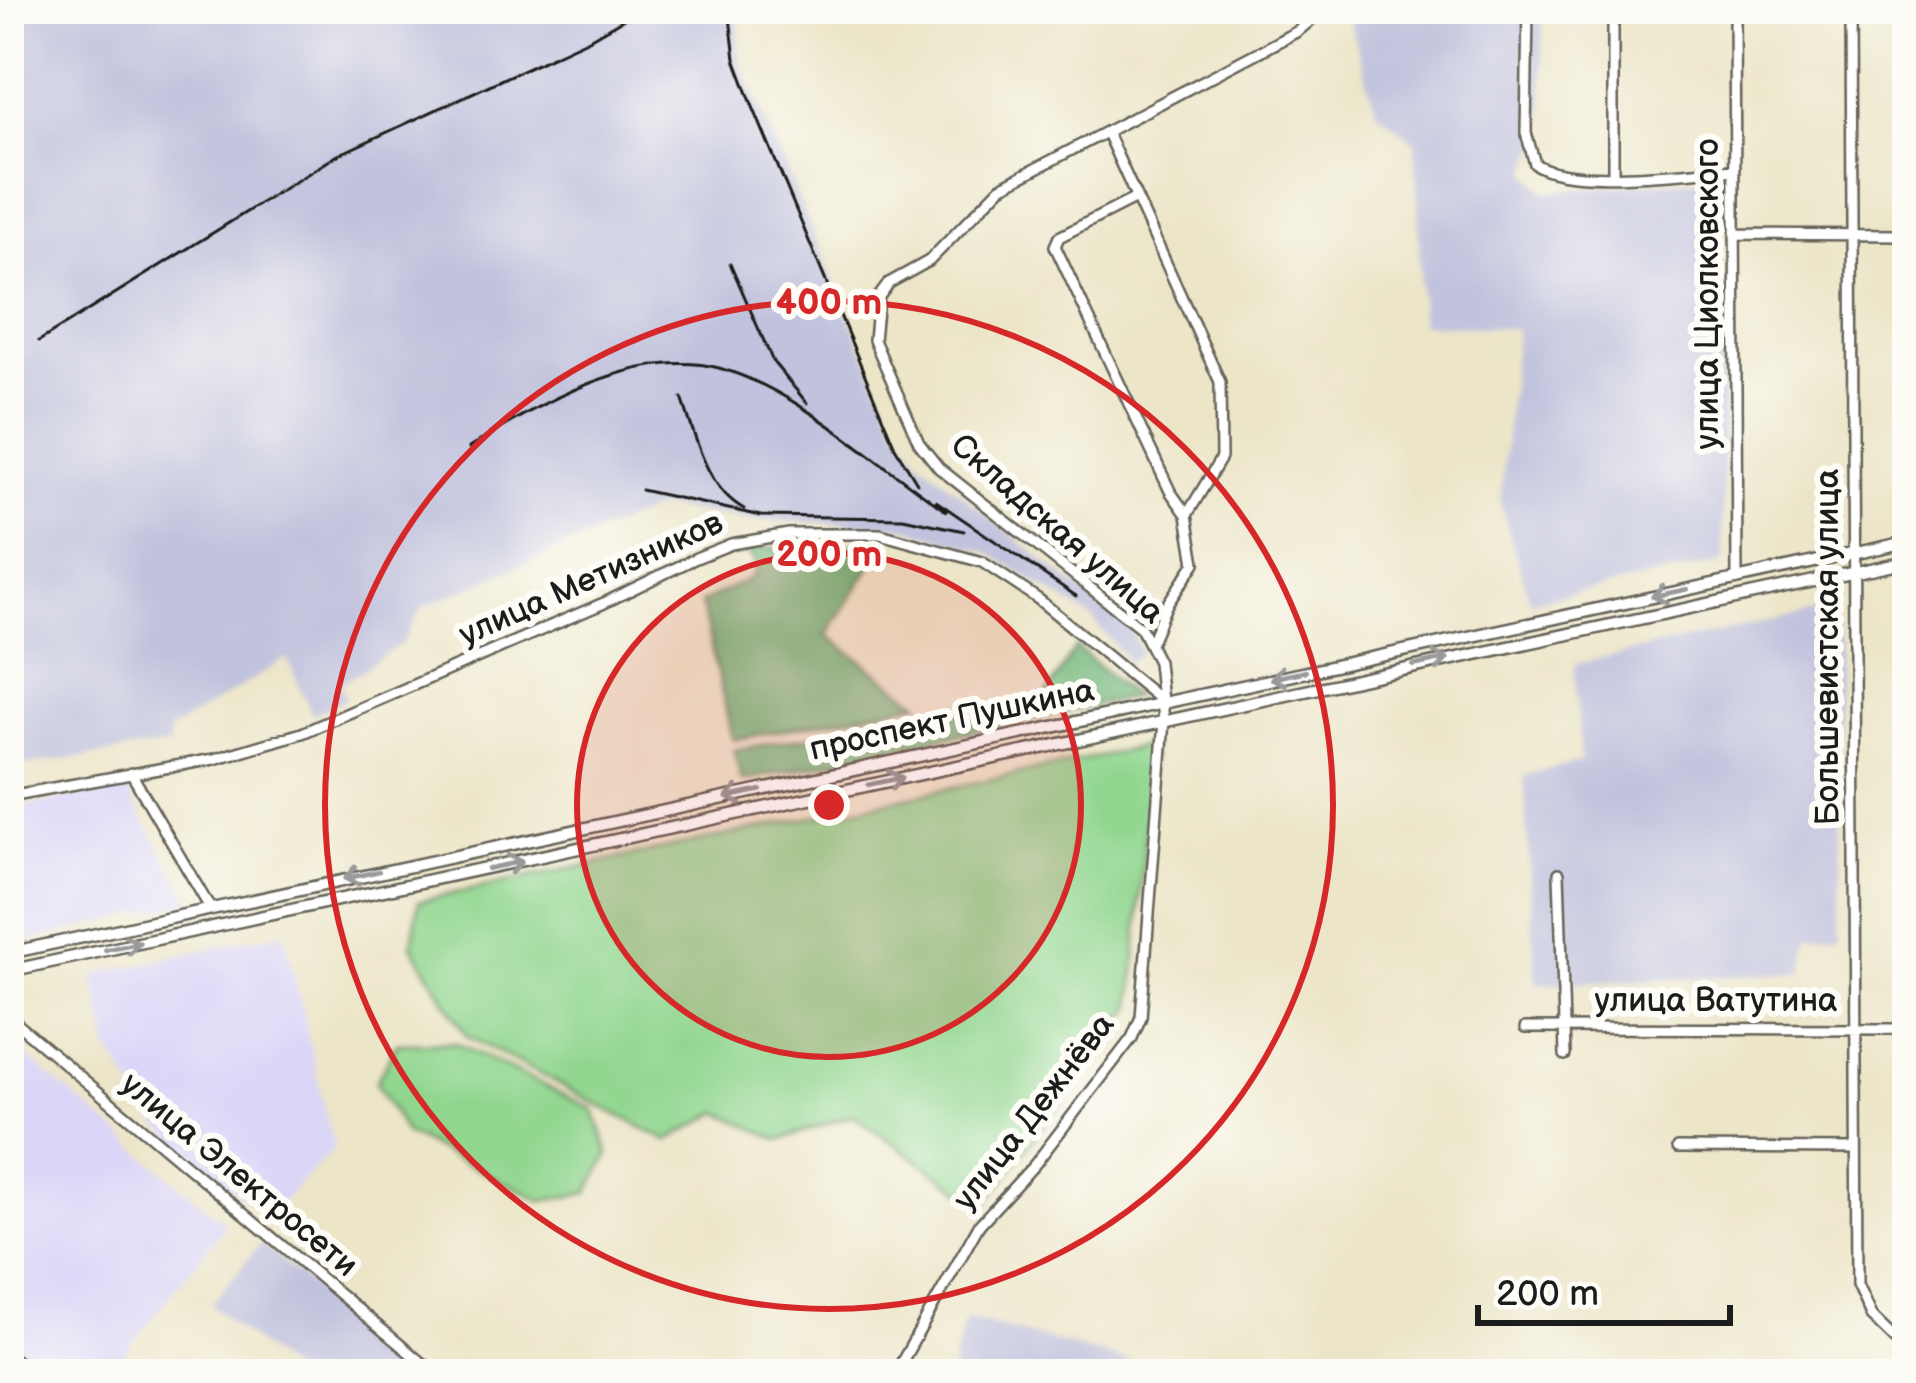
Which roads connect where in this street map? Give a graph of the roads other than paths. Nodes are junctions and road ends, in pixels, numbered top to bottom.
1 (1324, 9) edge
2 (1528, 9) edge
3 (1613, 9) edge
4 (1734, 9) edge
5 (1851, 9) edge
6 (1107, 133) junction
7 (1734, 169) junction
8 (1613, 174) junction
9 (1136, 198) junction
10 (1735, 234) junction
11 (1852, 235) junction
12 (1907, 235) edge
13 (1187, 515) junction
14 (1907, 542) edge
15 (1856, 552) junction
16 (1907, 561) edge
17 (1856, 571) junction
18 (1737, 579) junction
19 (1151, 642) junction
20 (1162, 702) junction
21 (1164, 721) junction
22 (131, 773) junction
23 (9, 796) edge
24 (413, 864) junction
25 (1559, 872) dead end
26 (417, 884) junction
27 (210, 908) junction
28 (9, 953) edge
29 (9, 971) edge
30 (9, 1017) edge
31 (1565, 1027) junction
32 (1525, 1028) dead end
33 (1856, 1029) junction
34 (1907, 1030) edge
35 (1565, 1055) dead end
36 (1678, 1148) dead end
37 (1856, 1149) junction
38 (1907, 1351) edge
39 (9, 1356) edge
40 (32, 1374) edge
41 (435, 1374) edge
42 (895, 1374) edge

1 - 6 street, Складская улица
2 - 8 street
3 - 8 street
4 - 7 street, улица Циолковского
5 - 11 street, Большевистская улица
6 - 9 street
6 - 19 street, Складская улица
7 - 8 street
7 - 10 street, улица Циолковского
9 - 13 street
9 - 13 street
10 - 11 street
10 - 18 street, улица Циолковского
11 - 12 street
11 - 15 street, Большевистская улица
13 - 19 street
14 - 15 main road, проспект Пушкина
15 - 17 street, Большевистская улица
15 - 18 main road, проспект Пушкина
16 - 17 main road, проспект Пушкина
21 -> 17 main road, проспект Пушкина
17 - 33 street, Большевистская улица
18 -> 20 main road, проспект Пушкина
19 - 20 street, Складская улица
20 - 21 street, Складская улица
20 - 22 street, улица Метизников
20 -> 24 main road, проспект Пушкина
26 -> 21 main road, проспект Пушкина
21 - 42 street, улица Дежнёва
22 - 23 street, улица Метизников
22 - 27 street
24 - 26 main road
24 -> 27 main road, проспект Пушкина
25 - 31 street
29 -> 26 main road, проспект Пушкина
27 - 28 main road, проспект Пушкина
30 - 41 street, улица Электросети
31 - 32 street, улица Ватутина
31 - 33 street, улица Ватутина
31 - 35 street
33 - 34 street, улица Ватутина
33 - 37 street, Большевистская улица
36 - 37 street
37 - 38 street, Большевистская улица
39 - 40 main road

